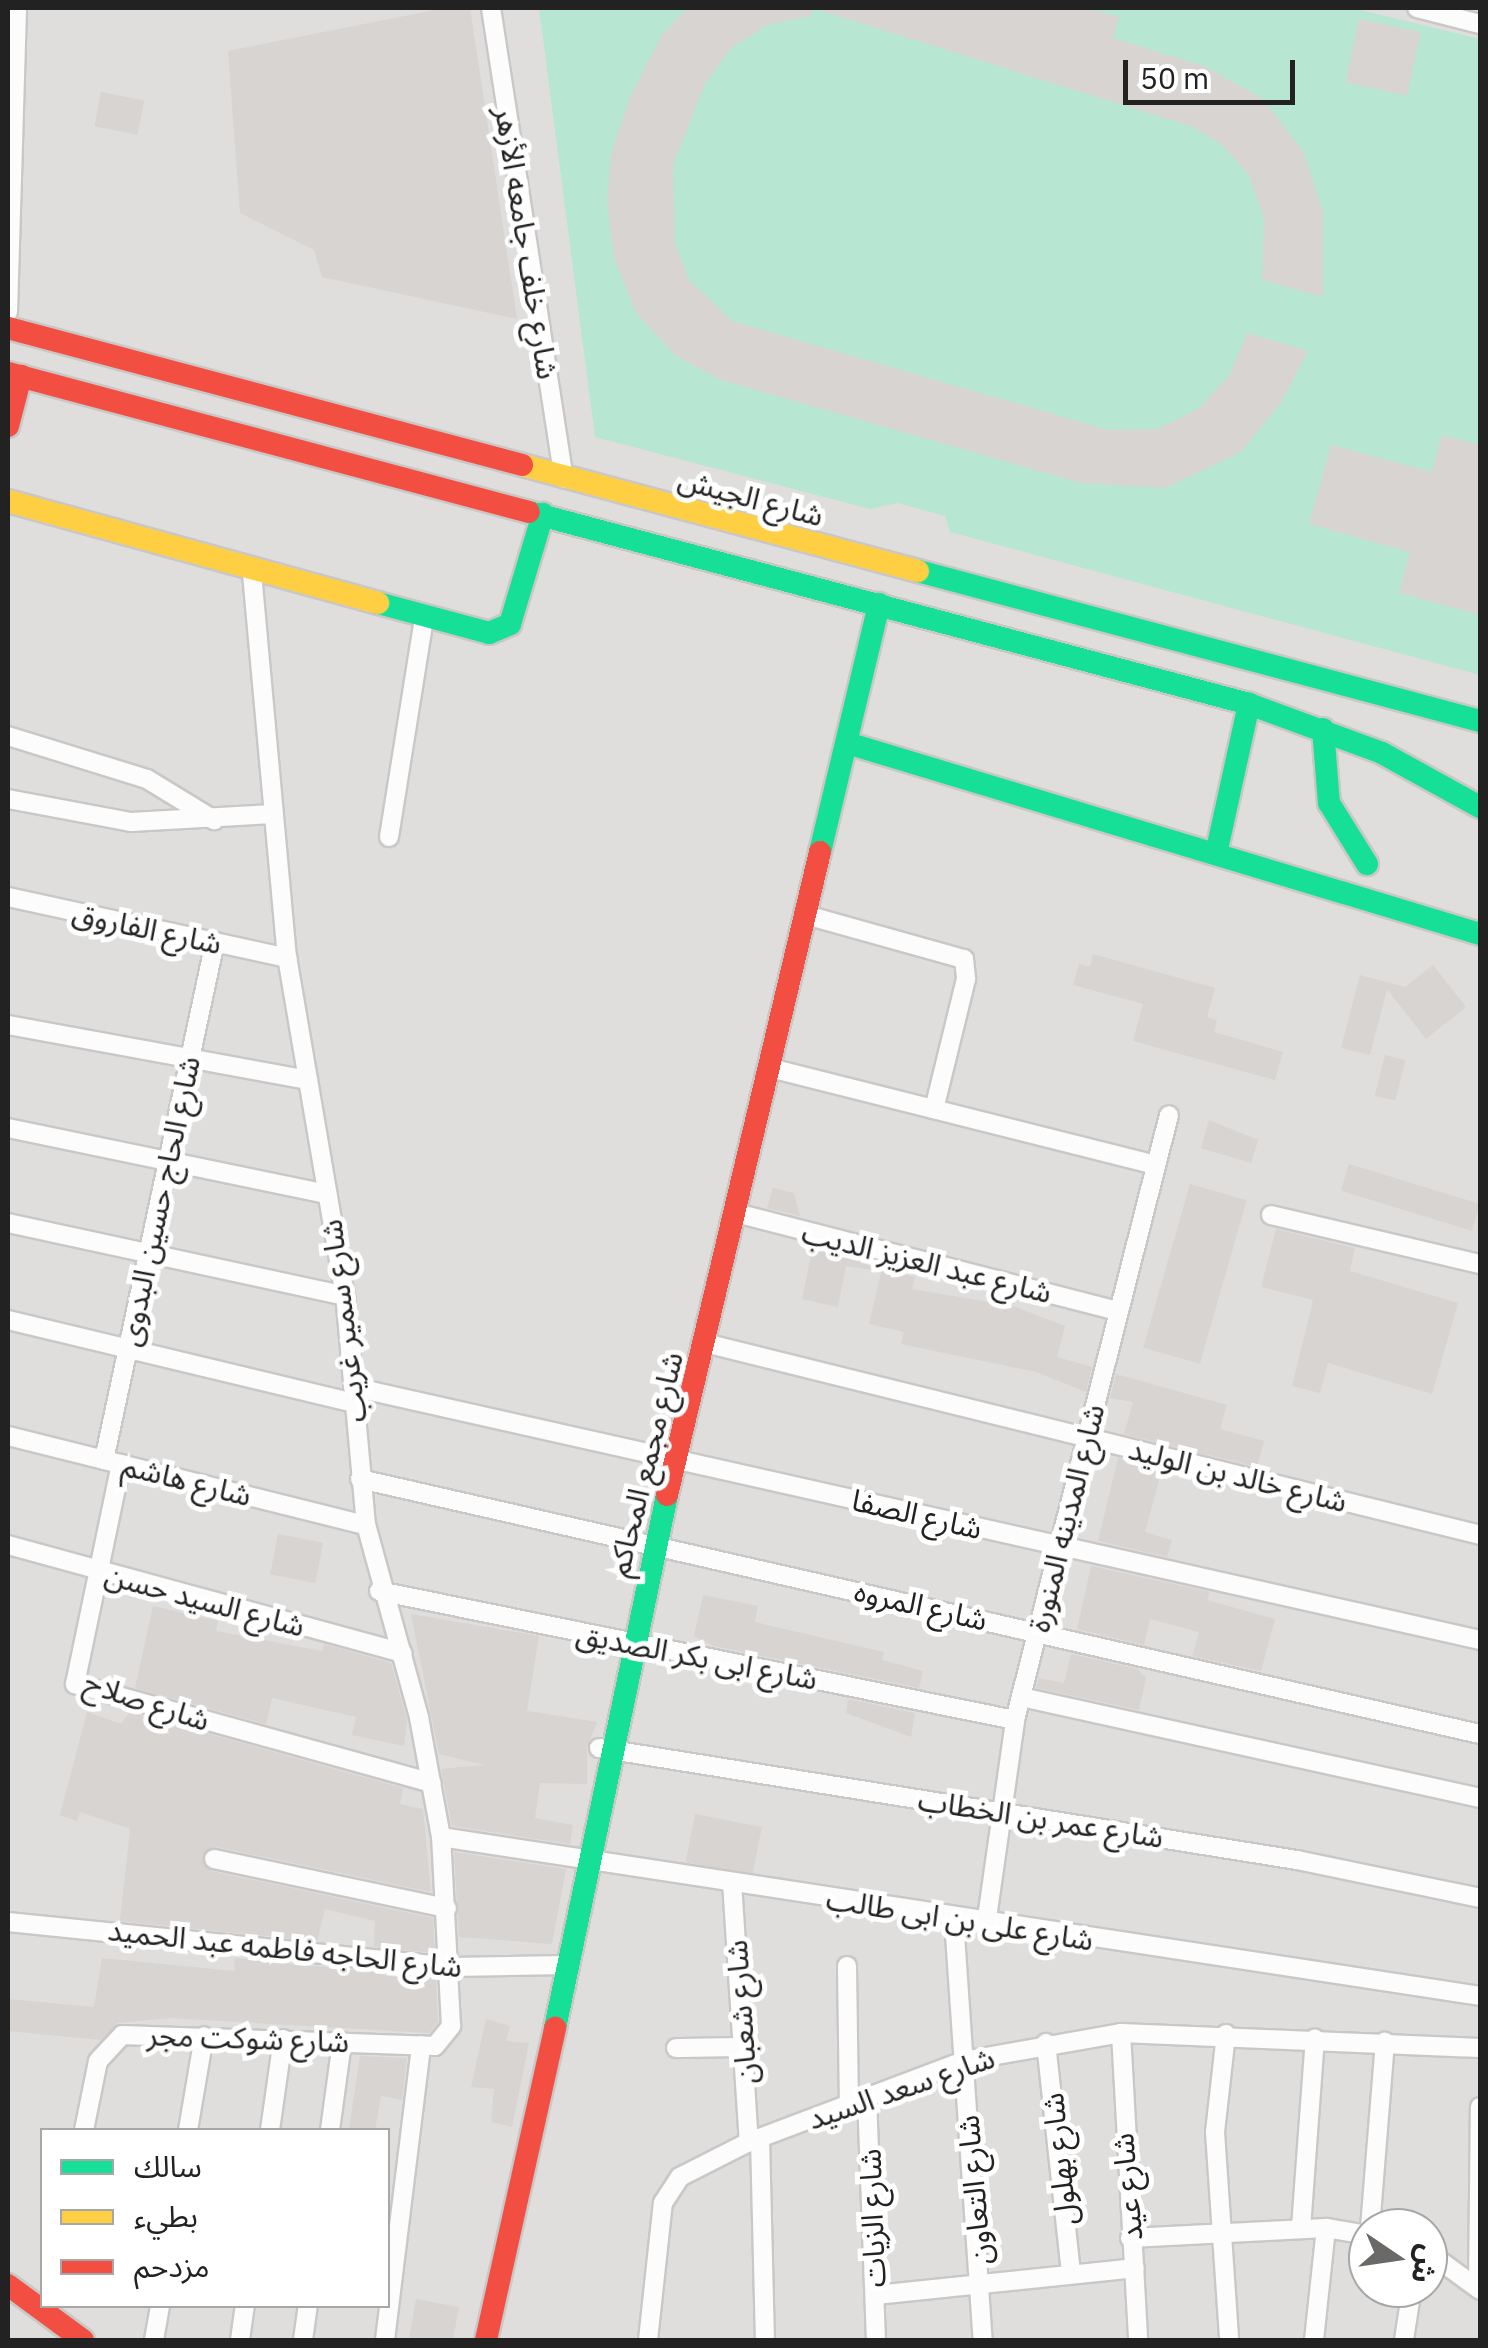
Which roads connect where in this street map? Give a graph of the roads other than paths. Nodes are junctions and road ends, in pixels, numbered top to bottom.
1 (17, 8) edge
2 (490, 8) edge
3 (1428, 9) edge
4 (1480, 24) edge
5 (12, 54) edge
6 (8, 312) edge
7 (8, 328) edge
8 (14, 374) edge
9 (8, 426) edge
10 (564, 478) junction
11 (8, 501) edge
12 (543, 514) junction
13 (252, 571) junction
14 (879, 604) junction
15 (424, 618) junction
16 (1249, 704) junction
17 (1480, 721) edge
18 (1323, 728) junction
19 (8, 736) edge
20 (846, 742) junction
21 (8, 799) edge
22 (1480, 807) edge
23 (273, 814) junction
24 (214, 820) junction
25 (388, 837) dead end
26 (1216, 854) junction
27 (1367, 864) dead end
28 (8, 897) edge
29 (806, 915) junction
30 (1480, 934) edge
31 (215, 942) junction
32 (287, 958) junction
33 (8, 1025) edge
34 (190, 1058) junction
35 (770, 1068) junction
36 (308, 1080) junction
37 (934, 1110) junction
38 (1169, 1114) dead end
39 (8, 1128) edge
40 (168, 1160) junction
41 (1156, 1165) junction
42 (328, 1194) junction
43 (736, 1214) junction
44 (1271, 1215) dead end
45 (8, 1223) edge
46 (148, 1253) junction
47 (1480, 1264) edge
48 (345, 1296) junction
49 (1119, 1311) junction
50 (8, 1320) edge
51 (705, 1343) junction
52 (127, 1349) junction
53 (353, 1395) junction
54 (8, 1436) edge
55 (1086, 1438) junction
56 (676, 1460) junction
57 (112, 1462) junction
58 (360, 1479) junction
59 (366, 1525) junction
60 (1480, 1536) edge
61 (656, 1544) junction
62 (8, 1546) edge
63 (1059, 1546) junction
64 (96, 1571) junction
65 (379, 1591) junction
66 (1037, 1632) junction
67 (1480, 1640) edge
68 (632, 1643) junction
69 (403, 1653) junction
70 (1021, 1698) junction
71 (1015, 1720) junction
72 (1480, 1734) edge
73 (607, 1751) junction
74 (432, 1783) junction
75 (1480, 1798) edge
76 (1005, 1811) junction
77 (441, 1837) junction
78 (586, 1857) junction
79 (214, 1858) dead end
80 (732, 1882) junction
81 (1480, 1898) edge
82 (447, 1908) junction
83 (954, 1920) junction
84 (8, 1922) edge
85 (986, 1925) junction
86 (564, 1965) junction
87 (452, 1966) junction
88 (847, 1966) dead end
89 (1480, 1996) edge
90 (1121, 2033) junction
91 (1226, 2034) junction
92 (204, 2036) junction
93 (1315, 2038) junction
94 (282, 2039) junction
95 (342, 2042) junction
96 (1385, 2042) junction
97 (1046, 2043) junction
98 (421, 2045) junction
99 (676, 2048) dead end
100 (743, 2048) junction
101 (1480, 2048) edge
102 (963, 2062) junction
103 (858, 2099) junction
104 (1480, 2107) edge
105 (85, 2128) edge
106 (188, 2128) edge
107 (270, 2128) edge
108 (330, 2128) edge
109 (754, 2140) junction
110 (1480, 2193) edge
111 (1371, 2208) edge
112 (1301, 2228) junction
113 (1326, 2228) junction
114 (1224, 2230) junction
115 (1348, 2230) edge
116 (1130, 2238) junction
117 (1134, 2268) junction
118 (1448, 2268) edge
119 (1071, 2274) junction
120 (981, 2284) junction
121 (8, 2285) edge
122 (1479, 2288) edge
123 (875, 2295) junction
124 (390, 2299) edge
125 (40, 2305) edge
126 (160, 2308) edge
127 (245, 2308) edge
128 (308, 2308) edge
129 (389, 2308) edge
130 (1409, 2308) edge
131 (48, 2310) edge
132 (83, 2340) edge
133 (154, 2340) edge
134 (240, 2340) edge
135 (303, 2340) edge
136 (385, 2340) edge
137 (486, 2340) edge
138 (648, 2340) edge
139 (765, 2340) edge
140 (876, 2340) edge
141 (983, 2340) edge
142 (1138, 2340) edge
143 (1229, 2340) edge
144 (1314, 2340) edge
145 (1404, 2340) edge

1 - 5 street
2 - 10 street, شارع خلف جامعه الأزهر
3 - 4 street
5 - 6 street
7 - 10 main road, شارع الجيش
8 - 9 main road
8 - 12 main road
10 - 17 main road, شارع الجيش
11 - 13 main road
12 - 14 main road
12 - 15 main road
13 - 15 main road
13 - 23 street, شارع سمير غريب
14 - 16 main road
14 - 20 main road, شارع مجمع المحاكم
15 - 25 street
16 - 18 main road
16 - 26 main road
18 - 22 main road
18 - 27 main road
19 - 24 street
20 - 26 main road
20 - 29 main road, شارع مجمع المحاكم
21 - 24 street
23 - 24 street
23 - 32 street, شارع سمير غريب
26 - 30 main road
28 - 31 street, شارع الفاروق
29 - 35 main road, شارع مجمع المحاكم
29 - 37 street
31 - 32 street, شارع الفاروق
31 - 34 street, شارع الحاج حسين البدوى
32 - 36 street, شارع سمير غريب
33 - 34 street
34 - 36 street
34 - 40 street, شارع الحاج حسين البدوى
35 - 37 street
35 - 43 main road, شارع مجمع المحاكم
36 - 42 street, شارع سمير غريب
37 - 41 street
38 - 41 street, شارع المدينه المنورة
39 - 40 street
40 - 42 street
40 - 46 street, شارع الحاج حسين البدوى
41 - 49 street, شارع المدينه المنورة
42 - 48 street, شارع سمير غريب
43 - 49 street, شارع عبد العزيز الديب
43 - 51 main road, شارع مجمع المحاكم
44 - 47 street
45 - 46 street
46 - 48 street
46 - 52 street, شارع الحاج حسين البدوى
48 - 53 street, شارع سمير غريب
49 - 55 street, شارع المدينه المنورة
50 - 52 street, شارع الصفا
51 - 55 street, شارع خالد بن الوليد
51 - 56 main road, شارع مجمع المحاكم
52 - 53 street, شارع الصفا
52 - 57 street, شارع الحاج حسين البدوى
53 - 56 street, شارع الصفا
53 - 58 street, شارع سمير غريب
54 - 57 street, شارع هاشم
55 - 60 street, شارع خالد بن الوليد
55 - 63 street, شارع المدينه المنورة
56 - 61 main road, شارع مجمع المحاكم
56 - 63 street, شارع الصفا
57 - 59 street, شارع هاشم
57 - 64 street, شارع صلاح
58 - 59 street, شارع سمير غريب
58 - 61 street, شارع المروه
59 - 65 street, شارع سمير غريب
61 - 66 street, شارع المروه
61 - 68 main road, شارع مجمع المحاكم
62 - 64 street, شارع السيد حسن
63 - 66 street, شارع المدينه المنورة
63 - 67 street, شارع الصفا
64 - 69 street, شارع السيد حسن
64 - 74 street, شارع صلاح
65 - 68 street, شارع ابى بكر الصديق
65 - 69 street, شارع سمير غريب
66 - 70 street, شارع المدينه المنورة
66 - 72 street, شارع المروه
68 - 71 street, شارع ابى بكر الصديق
68 - 73 main road, شارع مجمع المحاكم
69 - 74 street, شارع سمير غريب
70 - 71 street, شارع المدينه المنورة
70 - 75 street
71 - 76 street, شارع المدينه المنورة
73 - 76 street, شارع عمر بن الخطاب
73 - 78 main road, شارع مجمع المحاكم
74 - 77 street, شارع سمير غريب
76 - 81 street, شارع عمر بن الخطاب
76 - 85 street, شارع المدينه المنورة
77 - 78 street, شارع على بن ابى طالب
77 - 82 street, شارع سمير غريب
78 - 80 street, شارع على بن ابى طالب
78 - 86 main road, شارع مجمع المحاكم
79 - 82 street
80 - 83 street, شارع على بن ابى طالب
80 - 100 street, شارع شعبان
82 - 87 street, شارع سمير غريب
83 - 85 street, شارع على بن ابى طالب
83 - 102 street, شارع التعاون
84 - 87 street, شارع الحاجه فاطمه عبد الحميد
85 - 89 street, شارع على بن ابى طالب
86 - 87 street, شارع الحاجه فاطمه عبد الحميد
86 - 137 main road, شارع مجمع المحاكم
87 - 98 street, شارع سمير غريب
88 - 103 street, شارع الزيات
90 - 91 street, شارع سعد السيد
90 - 97 street, شارع سعد السيد
90 - 116 street, شارع عيد
91 - 93 street, شارع سعد السيد
91 - 114 street
92 - 94 street, شارع شوكت مجر
92 - 105 street, شارع شوكت مجر
92 - 106 street
93 - 96 street, شارع سعد السيد
93 - 112 street
94 - 95 street, شارع شوكت مجر
94 - 107 street
95 - 98 street, شارع شوكت مجر
95 - 108 street
96 - 101 street, شارع سعد السيد
96 - 111 street
97 - 102 street, شارع سعد السيد
97 - 119 street, شارع بهلول
98 - 124 street
99 - 100 street
100 - 109 street, شارع شعبان
102 - 103 street, شارع سعد السيد
102 - 120 street, شارع التعاون
103 - 109 street, شارع سعد السيد
103 - 123 street, شارع الزيات
104 - 110 street
109 - 138 street, شارع سعد السيد
109 - 139 street, شارع شعبان
110 - 122 street
112 - 113 street
112 - 114 street
113 - 115 street
113 - 144 street
114 - 116 street
114 - 143 street
116 - 117 street, شارع عيد
117 - 119 street
117 - 142 street, شارع عيد
118 - 122 street
119 - 120 street
120 - 123 street
120 - 141 street, شارع التعاون
121 - 125 main road
123 - 140 street, شارع الزيات
126 - 133 street
127 - 134 street
128 - 135 street
129 - 136 street
130 - 145 street
131 - 132 main road

